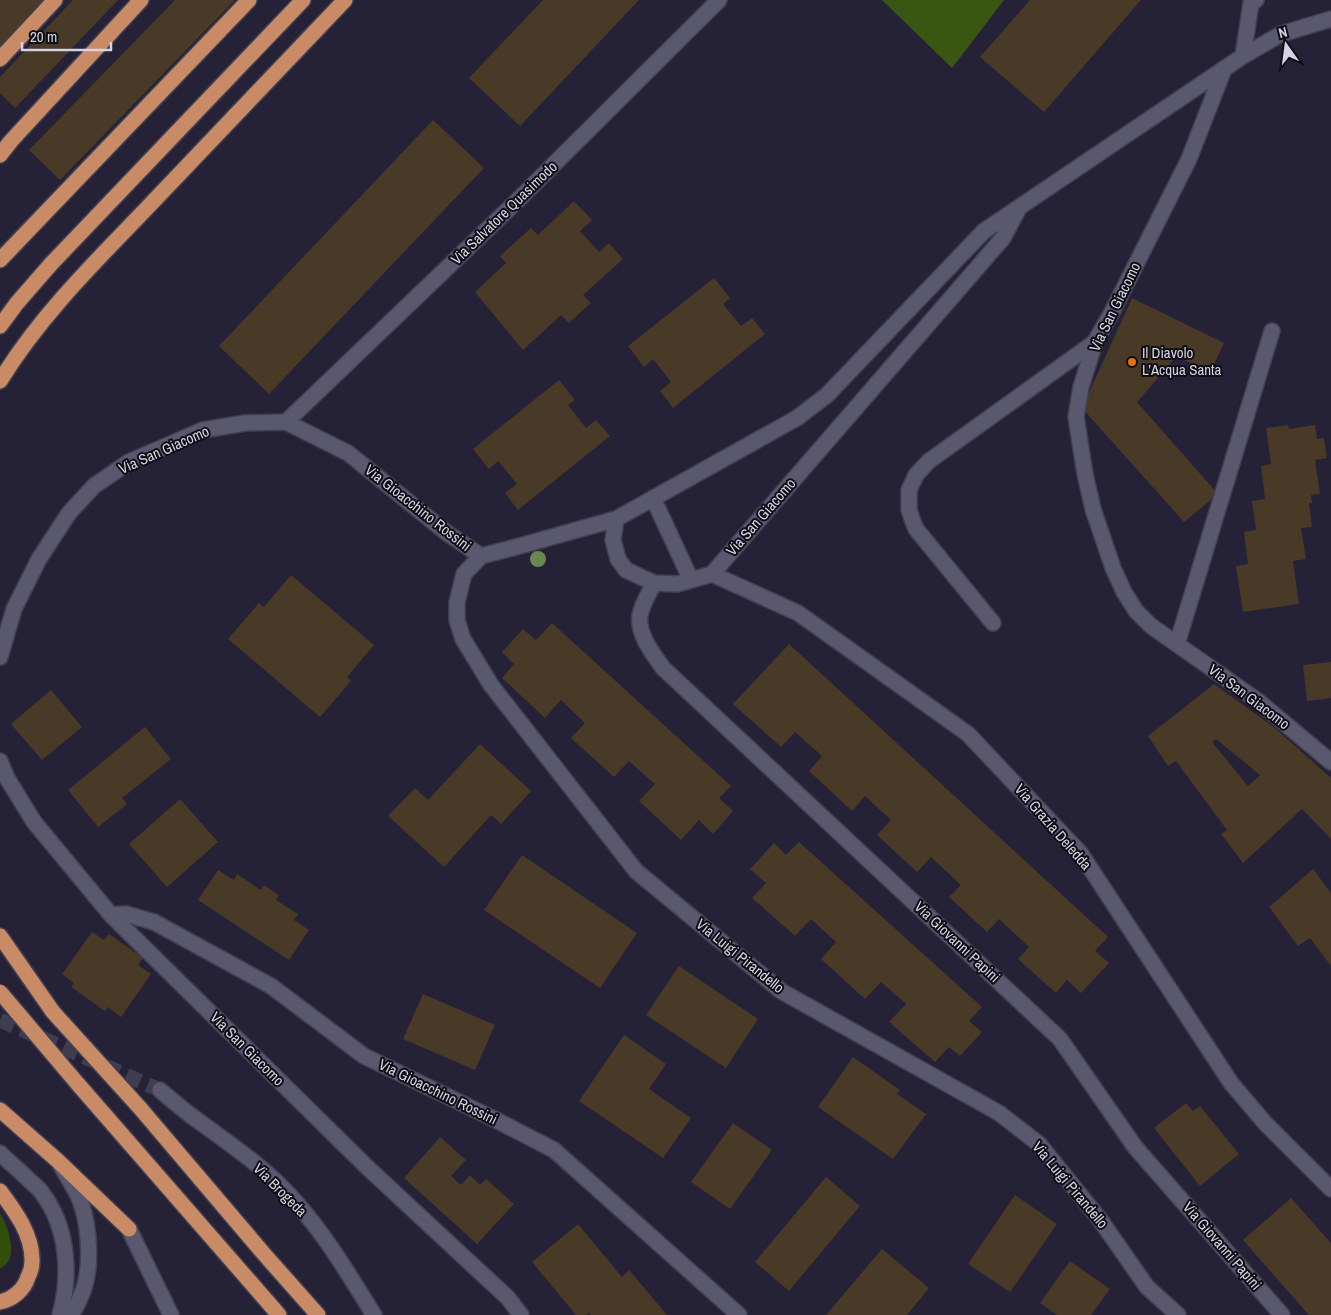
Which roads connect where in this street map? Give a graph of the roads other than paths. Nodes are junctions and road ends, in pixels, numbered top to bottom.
1 (55, 0) edge
2 (141, 0) edge
3 (249, 0) edge
4 (303, 0) edge
5 (345, 0) edge
6 (719, 0) edge
7 (1256, 0) edge
8 (1331, 19) edge
9 (1243, 56) junction
10 (0, 59) edge
11 (1224, 69) junction
12 (0, 154) edge
13 (1019, 207) junction
14 (0, 260) edge
15 (0, 326) edge
16 (1272, 331) dead end
17 (1094, 342) junction
18 (0, 381) edge
19 (286, 422) junction
20 (654, 498) junction
21 (616, 519) junction
22 (481, 556) junction
23 (712, 574) junction
24 (690, 580) junction
25 (654, 583) junction
26 (993, 622) dead end
27 (1177, 644) junction
28 (0, 657) edge
29 (0, 761) edge
30 (1331, 762) edge
31 (111, 915) junction
32 (0, 936) edge
33 (0, 992) edge
34 (160, 1090) tunnel mouth
35 (0, 1110) edge
36 (0, 1153) edge
37 (58, 1161) junction
38 (1331, 1189) edge
39 (0, 1192) edge
40 (129, 1229) joint
41 (0, 1302) edge
42 (60, 1315) edge
43 (71, 1315) edge
44 (171, 1315) edge
45 (279, 1315) edge
46 (318, 1315) edge
47 (374, 1315) edge
48 (521, 1315) edge
49 (739, 1315) edge
50 (1178, 1315) edge
51 (1282, 1315) edge

1 - 10 highway
2 - 12 highway
3 - 14 highway
4 - 15 highway
5 - 18 highway
6 - 19 street, Via Salvatore Quasimodo
7 - 9 street
8 - 9 street
9 - 11 street
11 - 13 street, Via San Giacomo
11 - 17 street, Via San Giacomo
13 - 20 street, Via San Giacomo
13 - 23 street, Via San Giacomo
16 - 27 street
17 - 26 street
17 - 27 street, Via San Giacomo
19 - 22 street, Via Gioacchino Rossini
19 - 28 street, Via San Giacomo
20 - 21 street, Via Gioacchino Rossini
20 - 24 street
21 - 22 street, Via Gioacchino Rossini
21 - 25 street
22 - 50 street, Via Luigi Pirandello
23 - 24 street
23 - 38 street, Via Grazia Deledda
24 - 25 street
25 - 51 street, Via Giovanni Papini
27 - 30 street, Via San Giacomo
29 - 31 street, Via San Giacomo
31 - 48 street, Via San Giacomo
31 - 49 street, Via Gioacchino Rossini
32 - 46 highway, bridge
33 - 45 highway, bridge
34 - 47 street, Via Brogeda
35 - 37 highway
36 - 42 street
37 - 40 highway
37 - 43 street
39 - 41 highway
40 - 44 street

